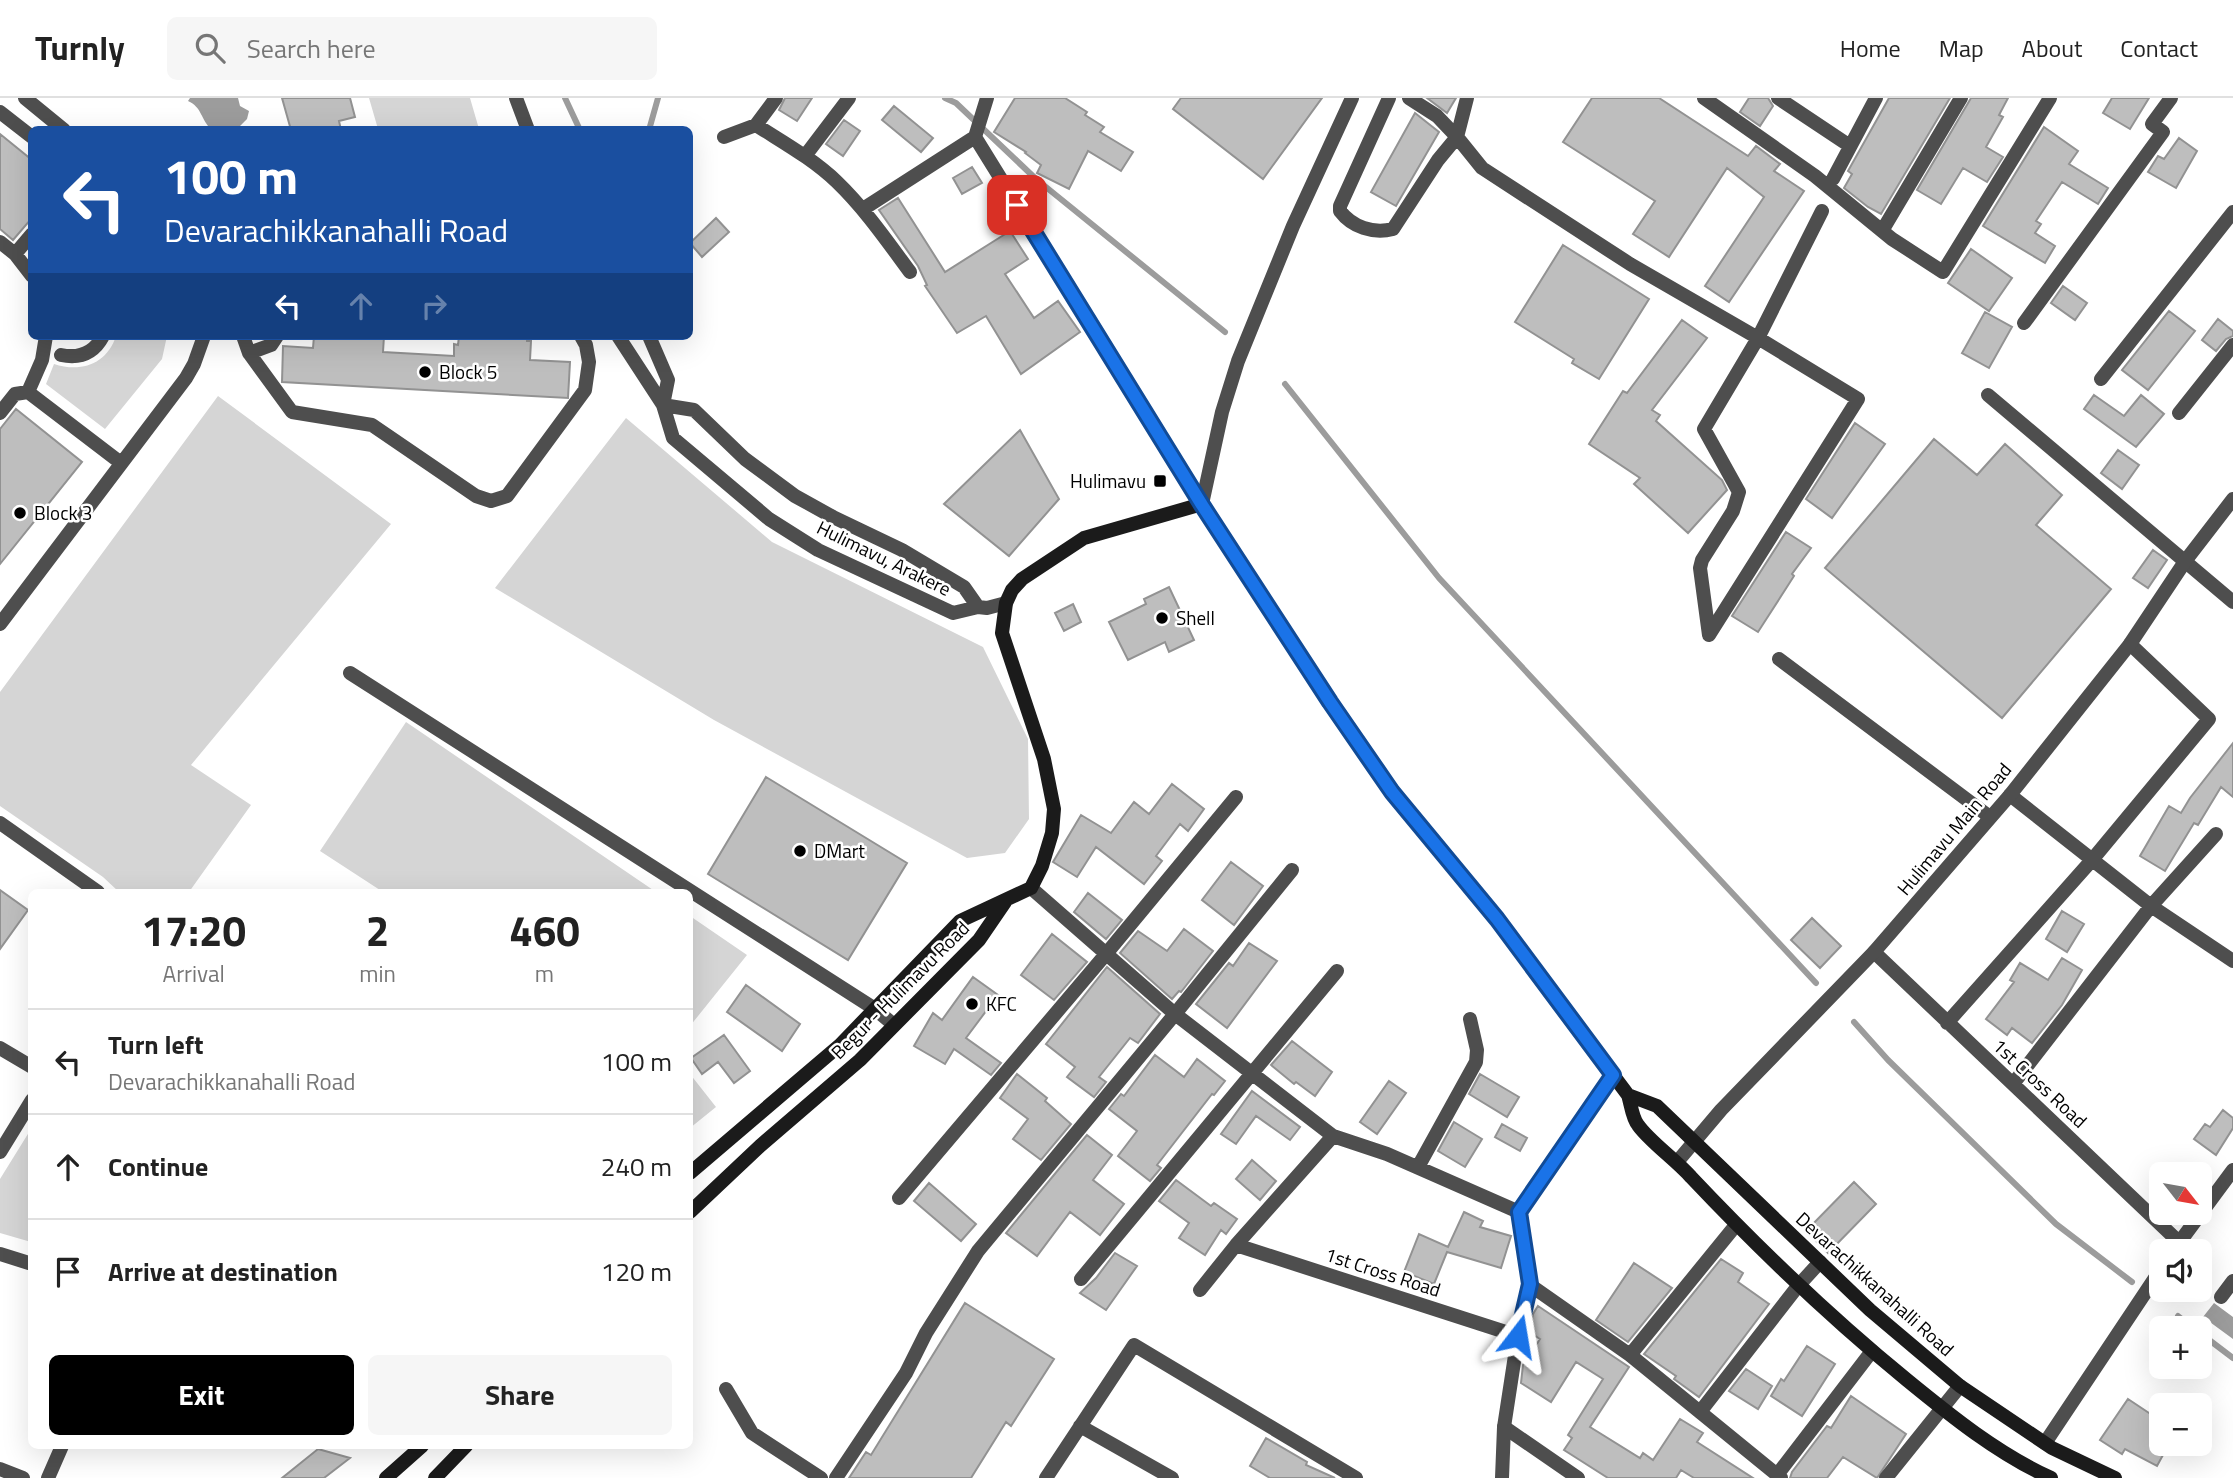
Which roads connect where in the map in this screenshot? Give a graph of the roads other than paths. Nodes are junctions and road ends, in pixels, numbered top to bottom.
1 (25, 98) edge
2 (516, 98) edge
3 (776, 98) edge
4 (849, 98) edge
5 (986, 98) edge
6 (1352, 98) edge
7 (1389, 98) edge
8 (1409, 98) edge
9 (1467, 98) edge
10 (1704, 98) edge
11 (1778, 98) edge
12 (1876, 98) edge
13 (1961, 98) edge
14 (2050, 98) edge
15 (2171, 98) edge
16 (0, 111) edge
17 (756, 125) junction
18 (59, 126) edge
19 (526, 126) edge
20 (28, 134) edge
21 (976, 136) junction
22 (724, 137) dead end
23 (1457, 137) junction
24 (1850, 146) junction
25 (805, 156) junction
26 (1833, 178) dead end
27 (863, 209) junction
28 (1822, 211) dead end
29 (2233, 212) edge
30 (1882, 231) junction
31 (28, 239) edge
32 (0, 242) edge
33 (15, 254) junction
34 (28, 271) edge
35 (910, 272) dead end
36 (2024, 323) dead end
37 (1758, 338) junction
38 (45, 340) edge
39 (100, 340) edge
40 (203, 340) edge
41 (244, 340) edge
42 (270, 340) edge
43 (583, 340) edge
44 (621, 340) edge
45 (651, 340) edge
46 (2233, 345) edge
47 (249, 353) junction
48 (61, 355) dead end
49 (2101, 379) dead end
50 (28, 392) junction
51 (1988, 395) dead end
52 (663, 405) junction
53 (0, 413) edge
54 (2179, 414) dead end
55 (121, 463) junction
56 (2233, 499) edge
57 (1202, 505) junction
58 (2186, 560) junction
59 (2233, 602) edge
60 (1006, 603) junction
61 (978, 607) junction
62 (0, 624) edge
63 (2130, 644) junction
64 (1779, 659) dead end
65 (350, 673) dead end
66 (2010, 795) junction
67 (1236, 797) dead end
68 (1990, 817) junction
69 (0, 823) edge
70 (2216, 834) dead end
71 (2092, 860) junction
72 (1292, 870) dead end
73 (1031, 888) junction
74 (94, 889) edge
75 (688, 889) edge
76 (693, 893) edge
77 (1006, 901) junction
78 (2151, 906) junction
79 (1874, 952) junction
80 (1106, 954) junction
81 (2233, 961) edge
82 (1337, 971) dead end
83 (875, 1009) junction
84 (1175, 1014) junction
85 (1470, 1019) dead end
86 (1947, 1023) junction
87 (894, 1025) junction
88 (0, 1048) edge
89 (28, 1065) edge
90 (1252, 1074) junction
91 (1613, 1075) junction
92 (2012, 1084) junction
93 (1628, 1095) junction
94 (28, 1106) edge
95 (1333, 1136) junction
96 (1695, 1142) junction
97 (0, 1152) edge
98 (1677, 1162) junction
99 (1418, 1167) junction
100 (693, 1170) edge
101 (2233, 1170) edge
102 (899, 1198) dead end
103 (693, 1209) edge
104 (1519, 1212) junction
105 (1736, 1225) junction
106 (2168, 1239) edge
107 (2182, 1239) edge
108 (1236, 1245) junction
109 (0, 1254) edge
110 (1820, 1262) junction
111 (28, 1263) edge
112 (1082, 1279) dead end
113 (2233, 1281) edge
114 (1530, 1284) junction
115 (1798, 1286) junction
116 (2149, 1287) edge
117 (1200, 1290) dead end
118 (2221, 1297) dead end
119 (1518, 1336) junction
120 (1872, 1351) junction
121 (1630, 1355) junction
122 (1960, 1386) junction
123 (726, 1389) dead end
124 (1942, 1409) junction
125 (1700, 1412) junction
126 (1080, 1426) junction
127 (1504, 1426) junction
128 (2045, 1443) junction
129 (61, 1449) edge
130 (419, 1449) edge
131 (463, 1449) edge
132 (1779, 1476) edge
133 (2045, 1477) edge
134 (48, 1478) edge
135 (386, 1478) edge
136 (435, 1478) edge
137 (821, 1478) edge
138 (836, 1478) edge
139 (1046, 1478) edge
140 (1172, 1478) edge
141 (1356, 1478) edge
142 (1502, 1478) edge
143 (1578, 1478) edge
144 (1886, 1478) edge
145 (2115, 1478) edge

1 - 18 street
2 - 19 street
3 - 17 street
4 - 25 street
5 - 21 street
6 - 57 street
7 - 23 street
8 - 23 street
9 - 23 street
10 - 30 street
11 - 24 street
12 - 24 street
13 - 30 street
14 - 30 street
15 - 36 street
16 - 20 street
17 - 22 street
17 - 25 street
21 - 27 street
21 - 57 street
23 - 37 street
24 - 26 street
25 - 27 street
27 - 35 street
28 - 37 street
29 - 49 street
31 - 33 street
32 - 33 street
33 - 34 street
37 - 37 street
38 - 50 street
39 - 48 street
40 - 55 street
41 - 47 street
42 - 47 street
43 - 47 street
44 - 52 street
45 - 52 street
46 - 54 street
50 - 53 street
50 - 55 street
51 - 58 street
52 - 61 street, Hulimavu, Arakere
52 - 61 street, Hulimavu, Arakere
55 - 62 street
56 - 58 street, Hulimavu Main Road
57 - 60 main road
57 - 91 main road, Devarachikkanahalli Road
58 - 59 street
58 - 63 street, Hulimavu Main Road
60 - 61 street
60 - 73 main road
63 - 66 street, Hulimavu Main Road
63 - 71 street
64 - 68 street
65 - 75 street
66 - 68 street, Hulimavu Main Road
66 - 71 street
67 - 80 street
68 - 79 street, Hulimavu Main Road
69 - 74 street
70 - 78 street
71 - 78 street
71 - 86 street
72 - 84 street
73 - 77 main road
73 - 80 street
76 - 83 street
77 - 83 main road, Begur - Hulimavu Road
77 - 87 main road, Begur - Hulimavu Road
78 - 81 street
78 - 92 street
79 - 86 street, 1st Cross Road
79 - 96 street, Hulimavu Main Road
80 - 84 street
80 - 102 street
82 - 90 street
83 - 87 street
83 - 100 main road, Begur - Hulimavu Road
84 - 90 street
84 - 138 street
85 - 99 street
86 - 92 street, 1st Cross Road
87 - 103 main road, Begur - Hulimavu Road
88 - 89 street
90 - 95 street
90 - 112 street
91 - 93 main road, Devarachikkanahalli Road
91 - 104 street
92 - 106 street, 1st Cross Road
93 - 96 main road, Devarachikkanahalli Road
93 - 98 main road, Devarachikkanahalli Road
94 - 97 street
95 - 99 street
95 - 108 street
96 - 98 street, Hulimavu Main Road
96 - 110 main road, Devarachikkanahalli Road
98 - 105 main road, Devarachikkanahalli Road
99 - 104 street
101 - 107 street
104 - 114 street
105 - 115 main road, Devarachikkanahalli Road
105 - 121 street
108 - 117 street
108 - 119 street, 1st Cross Road
109 - 111 street
110 - 115 street
110 - 122 main road, Devarachikkanahalli Road
113 - 118 street
114 - 119 street
114 - 121 street
115 - 120 main road, Devarachikkanahalli Road
115 - 125 street
116 - 128 street
119 - 127 street
120 - 124 main road, Devarachikkanahalli Road
120 - 132 street
121 - 125 street
122 - 124 street
122 - 128 main road, Devarachikkanahalli Road
123 - 137 street
124 - 133 main road, Devarachikkanahalli Road
124 - 144 street
125 - 132 street
126 - 139 street
126 - 140 street
126 - 141 street
127 - 142 street
127 - 143 street
128 - 145 main road, Devarachikkanahalli Road
129 - 134 street
130 - 135 main road
131 - 136 main road

